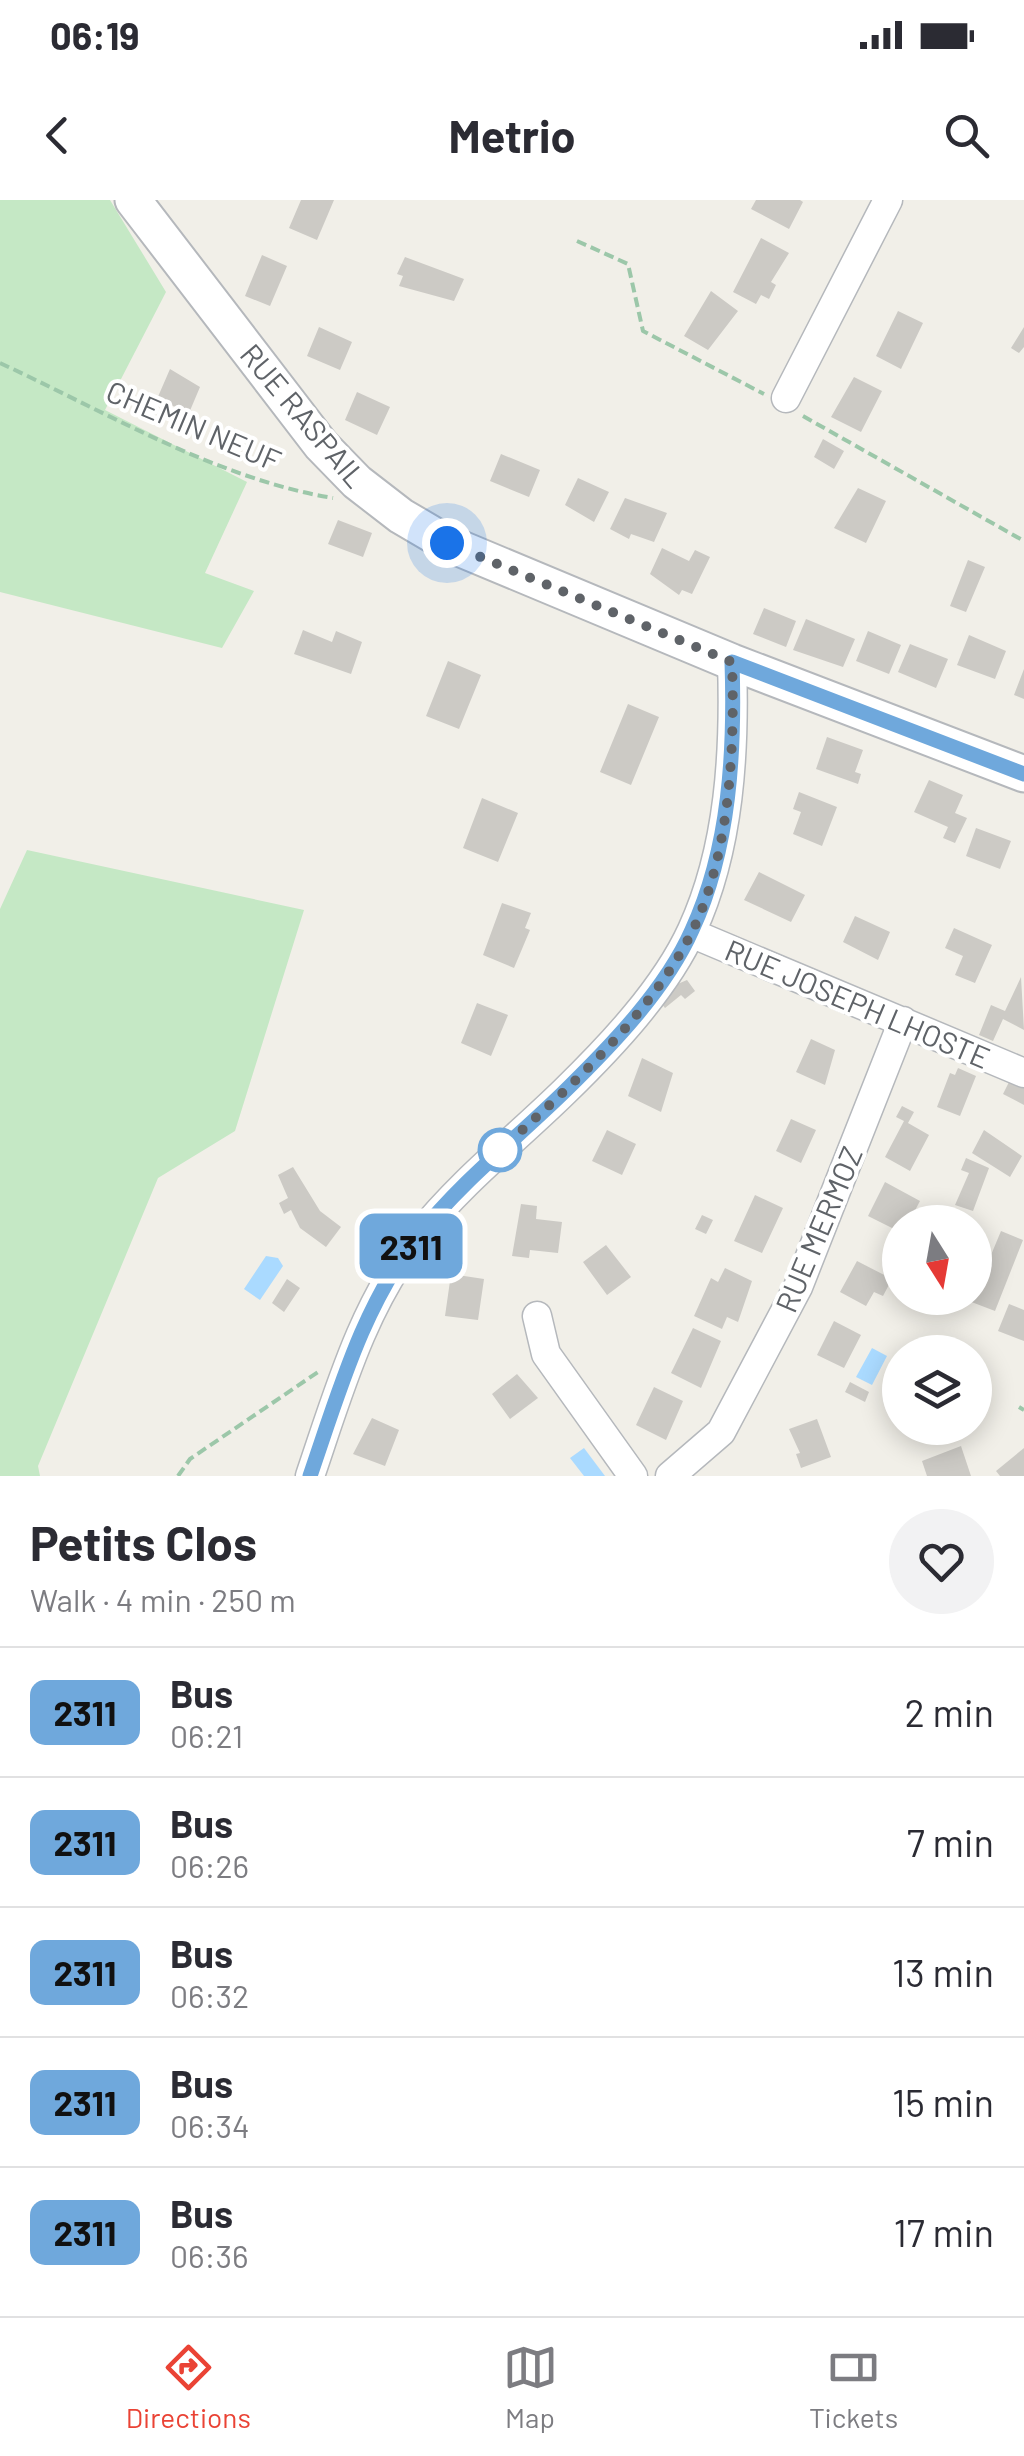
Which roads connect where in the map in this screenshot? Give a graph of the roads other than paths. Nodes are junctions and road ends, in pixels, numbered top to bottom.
1 (133, 200) edge
2 (888, 200) edge
3 (786, 398) dead end
4 (732, 662) junction
5 (1024, 774) edge
6 (691, 933) junction
7 (903, 1021) junction
8 (1024, 1073) edge
9 (537, 1316) dead end
10 (310, 1476) edge
11 (633, 1476) edge
12 (670, 1476) edge

1 - 4 street, RUE RASPAIL
2 - 3 street
4 - 5 street, RUE RASPAIL
4 - 6 street
6 - 7 street, RUE JOSEPH LHOSTE
6 - 10 street
7 - 8 street, RUE JOSEPH LHOSTE
7 - 12 street, RUE MERMOZ
9 - 11 street

